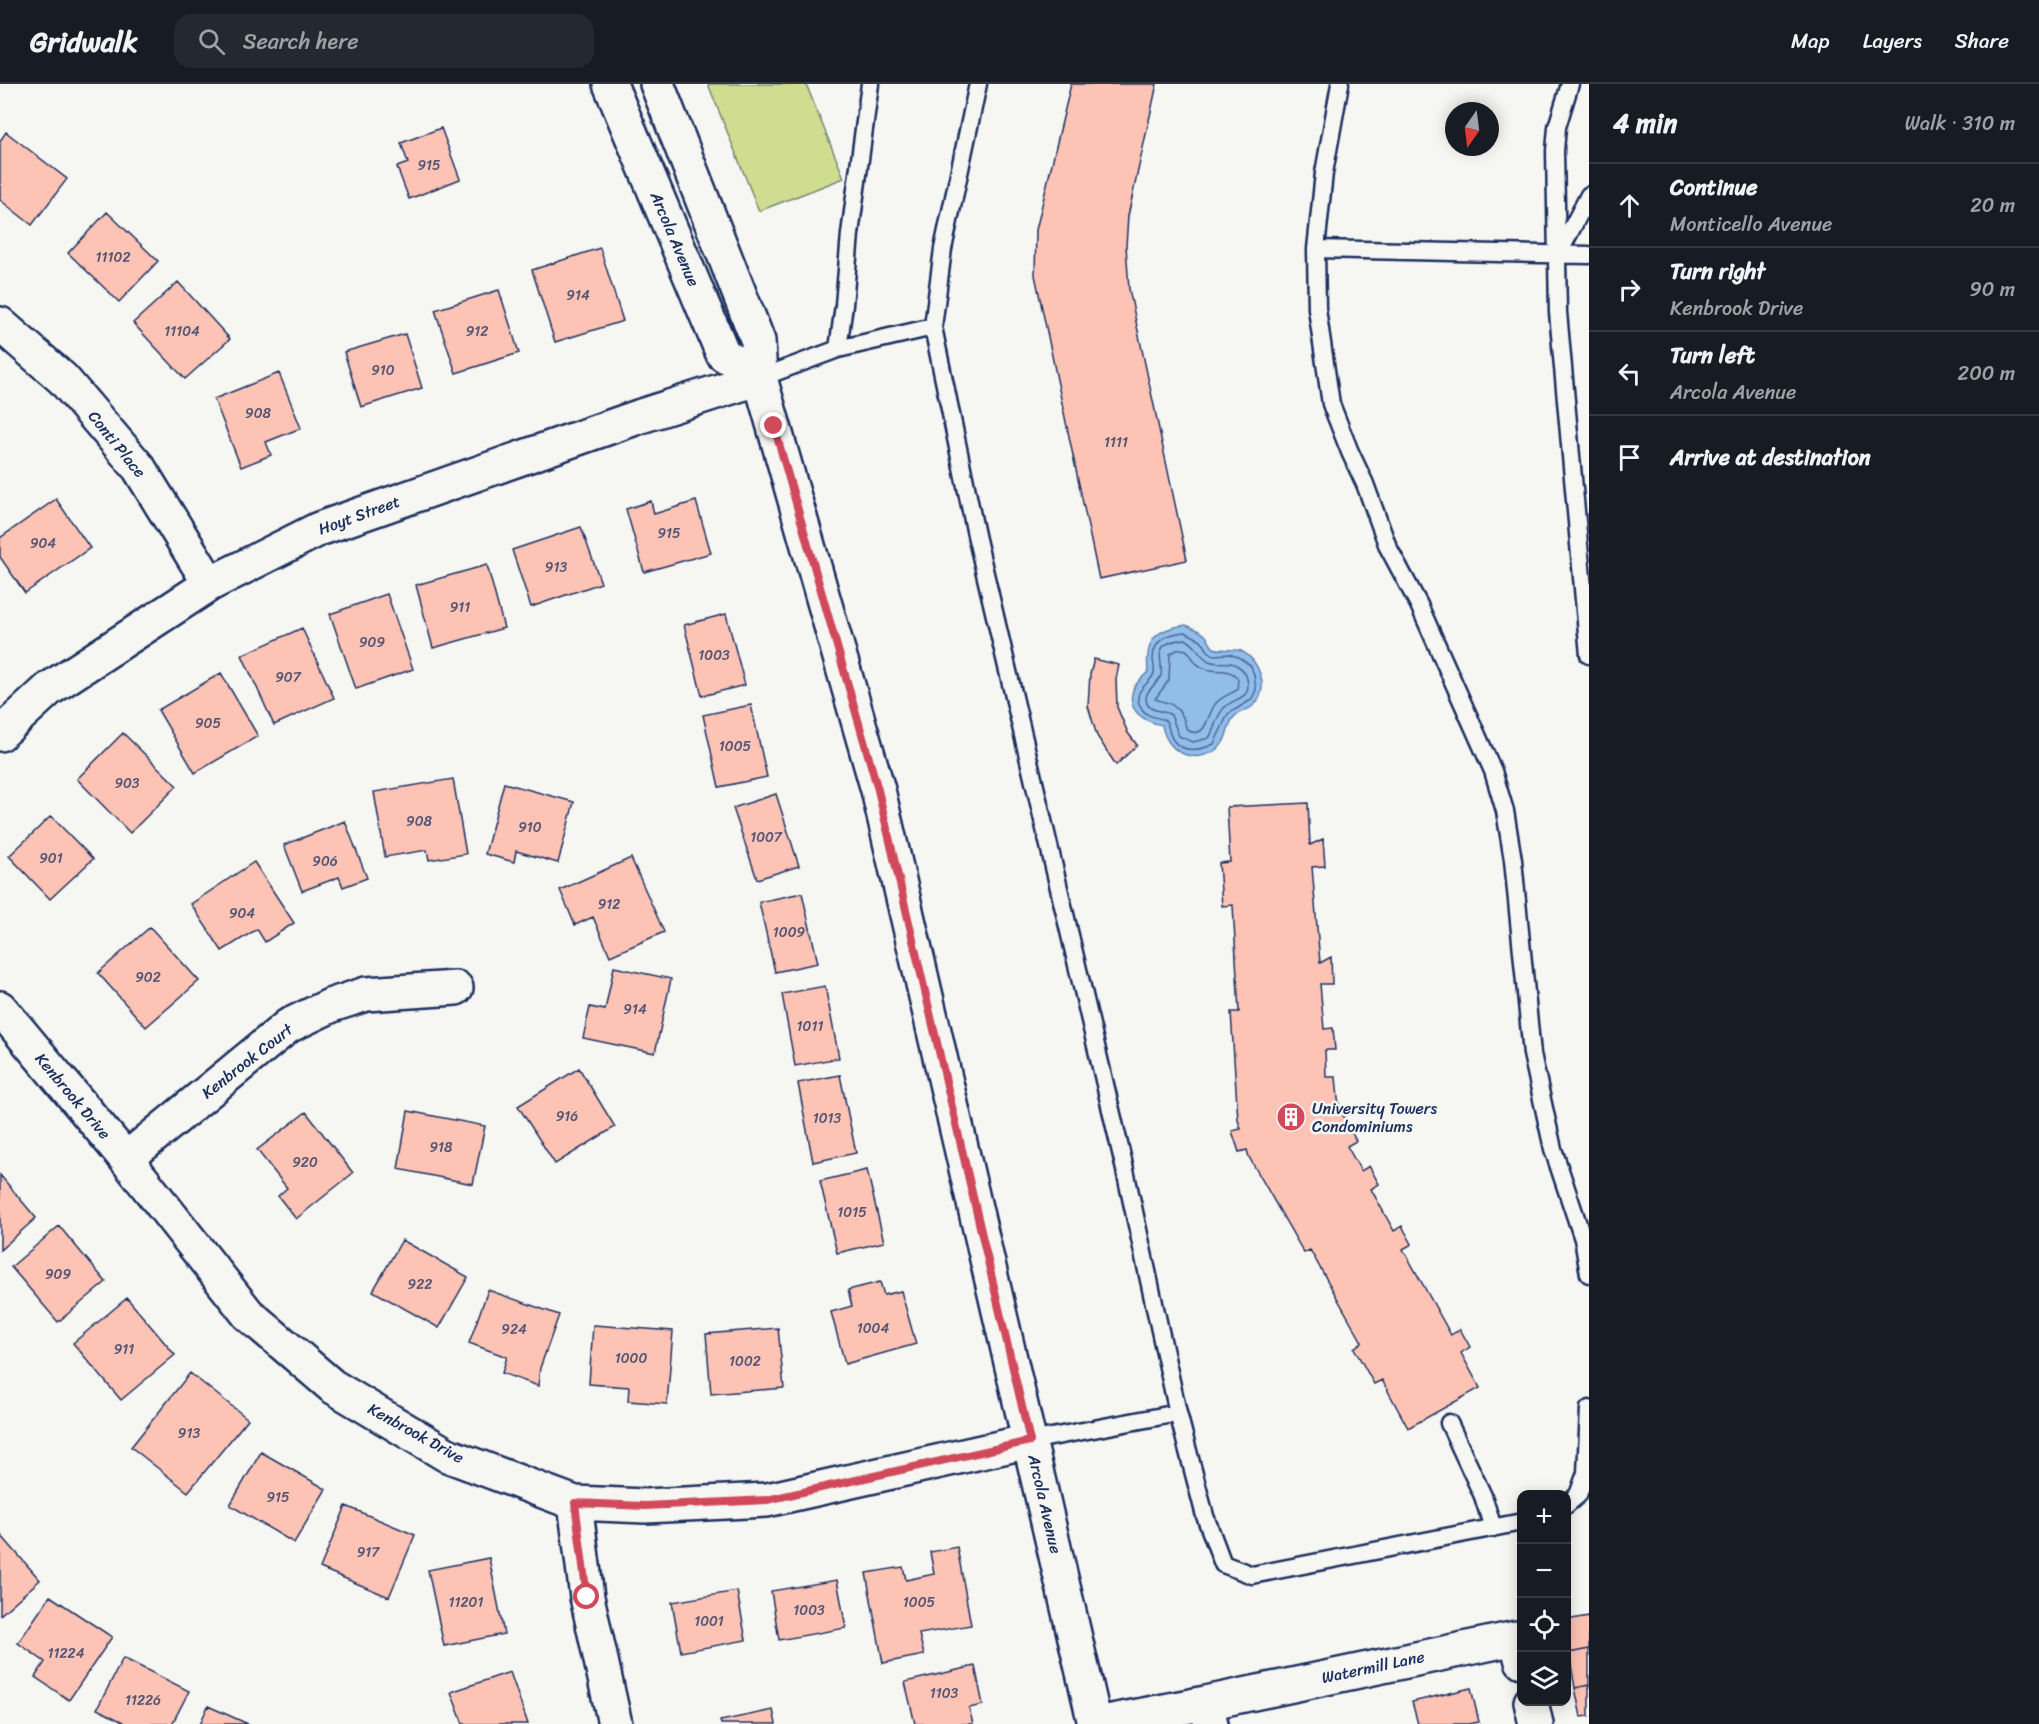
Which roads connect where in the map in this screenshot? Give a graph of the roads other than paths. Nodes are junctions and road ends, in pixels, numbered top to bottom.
1 (610, 84) edge
2 (657, 84) edge
3 (870, 84) edge
4 (978, 84) edge
5 (1340, 84) edge
6 (1570, 84) edge
7 (1589, 195) edge
8 (1317, 249) junction
9 (1558, 254) junction
10 (1589, 255) edge
11 (0, 324) edge
12 (933, 327) junction
13 (838, 349) junction
14 (760, 378) junction
15 (210, 584) junction
16 (1589, 655) edge
17 (0, 734) edge
18 (456, 987) dead end
19 (0, 1008) edge
20 (126, 1159) junction
21 (1589, 1274) edge
22 (1589, 1409) edge
23 (1178, 1413) junction
24 (1449, 1423) dead end
25 (1030, 1441) junction
26 (1571, 1501) edge
27 (575, 1503) junction
28 (1517, 1523) edge
29 (1493, 1528) junction
30 (1519, 1652) edge
31 (1532, 1706) edge
32 (1209, 1713) edge
33 (615, 1724) edge
34 (1096, 1724) edge
35 (1536, 1724) edge

1 - 14 street, Arcola Avenue
2 - 14 street, Arcola Avenue
3 - 13 lane
4 - 12 lane
5 - 8 lane
6 - 9 lane
7 - 9 lane
8 - 9 lane
8 - 21 lane
9 - 10 lane
9 - 16 lane
11 - 15 street, Conti Place
12 - 13 lane
12 - 23 lane
13 - 14 lane
14 - 15 street, Hoyt Street
14 - 25 street, Arcola Avenue
15 - 17 street, Hoyt Street
18 - 20 street, Kenbrook Court
19 - 20 street, Kenbrook Drive
20 - 27 street, Kenbrook Drive
22 - 26 lane
23 - 25 lane
23 - 29 lane
24 - 29 lane
25 - 27 street, Kenbrook Drive
25 - 34 street, Arcola Avenue
27 - 33 street
28 - 29 lane
30 - 32 street, Watermill Lane
31 - 35 street
32 - 34 street, Watermill Lane

